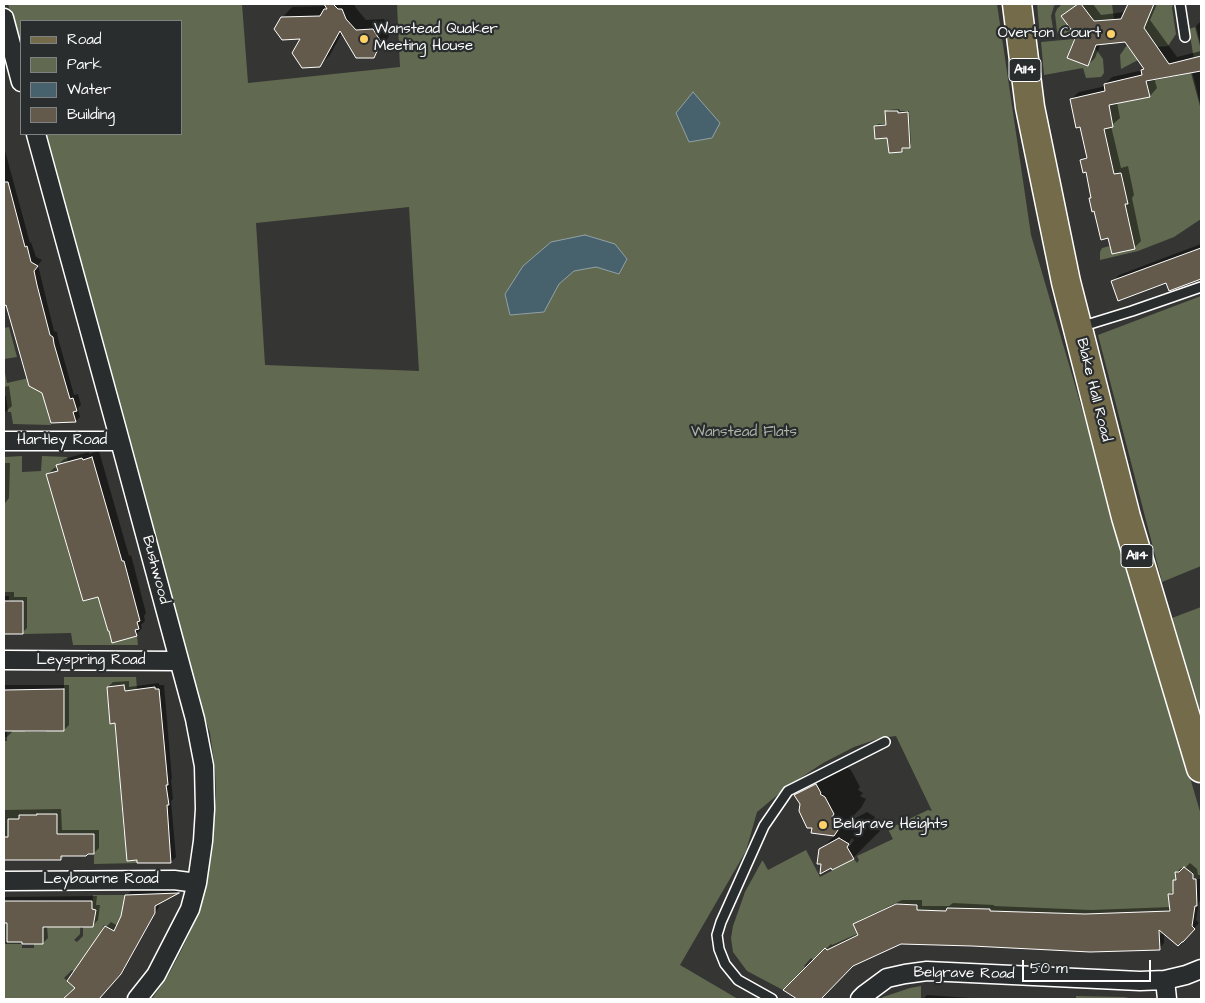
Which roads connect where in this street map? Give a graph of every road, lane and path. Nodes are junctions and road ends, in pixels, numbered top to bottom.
1 (1017, 4) edge
2 (1180, 4) edge
3 (4, 18) edge
4 (1185, 37) dead end
5 (20, 78) edge
6 (36, 135) edge
7 (1201, 287) edge
8 (1077, 327) junction
9 (4, 440) edge
10 (120, 441) junction
11 (4, 660) edge
12 (179, 661) junction
13 (885, 742) dead end
14 (1201, 768) edge
15 (4, 881) edge
16 (197, 883) junction
17 (1201, 969) edge
18 (1165, 980) junction
19 (137, 999) edge
20 (772, 999) edge
21 (860, 999) edge
22 (1167, 999) edge

1 - 8 main road, Blake Hall Road / A114
2 - 4 lane
3 - 5 street
6 - 10 street, Bushwood
7 - 8 lane
8 - 14 main road, Blake Hall Road / A114
9 - 10 street, Hartley Road
10 - 12 street, Bushwood
11 - 12 street, Leyspring Road
12 - 16 street, Bushwood
13 - 20 lane
15 - 16 street, Leybourne Road
16 - 19 street, Bushwood
17 - 18 street, Belgrave Road
18 - 21 street, Belgrave Road
18 - 22 street

